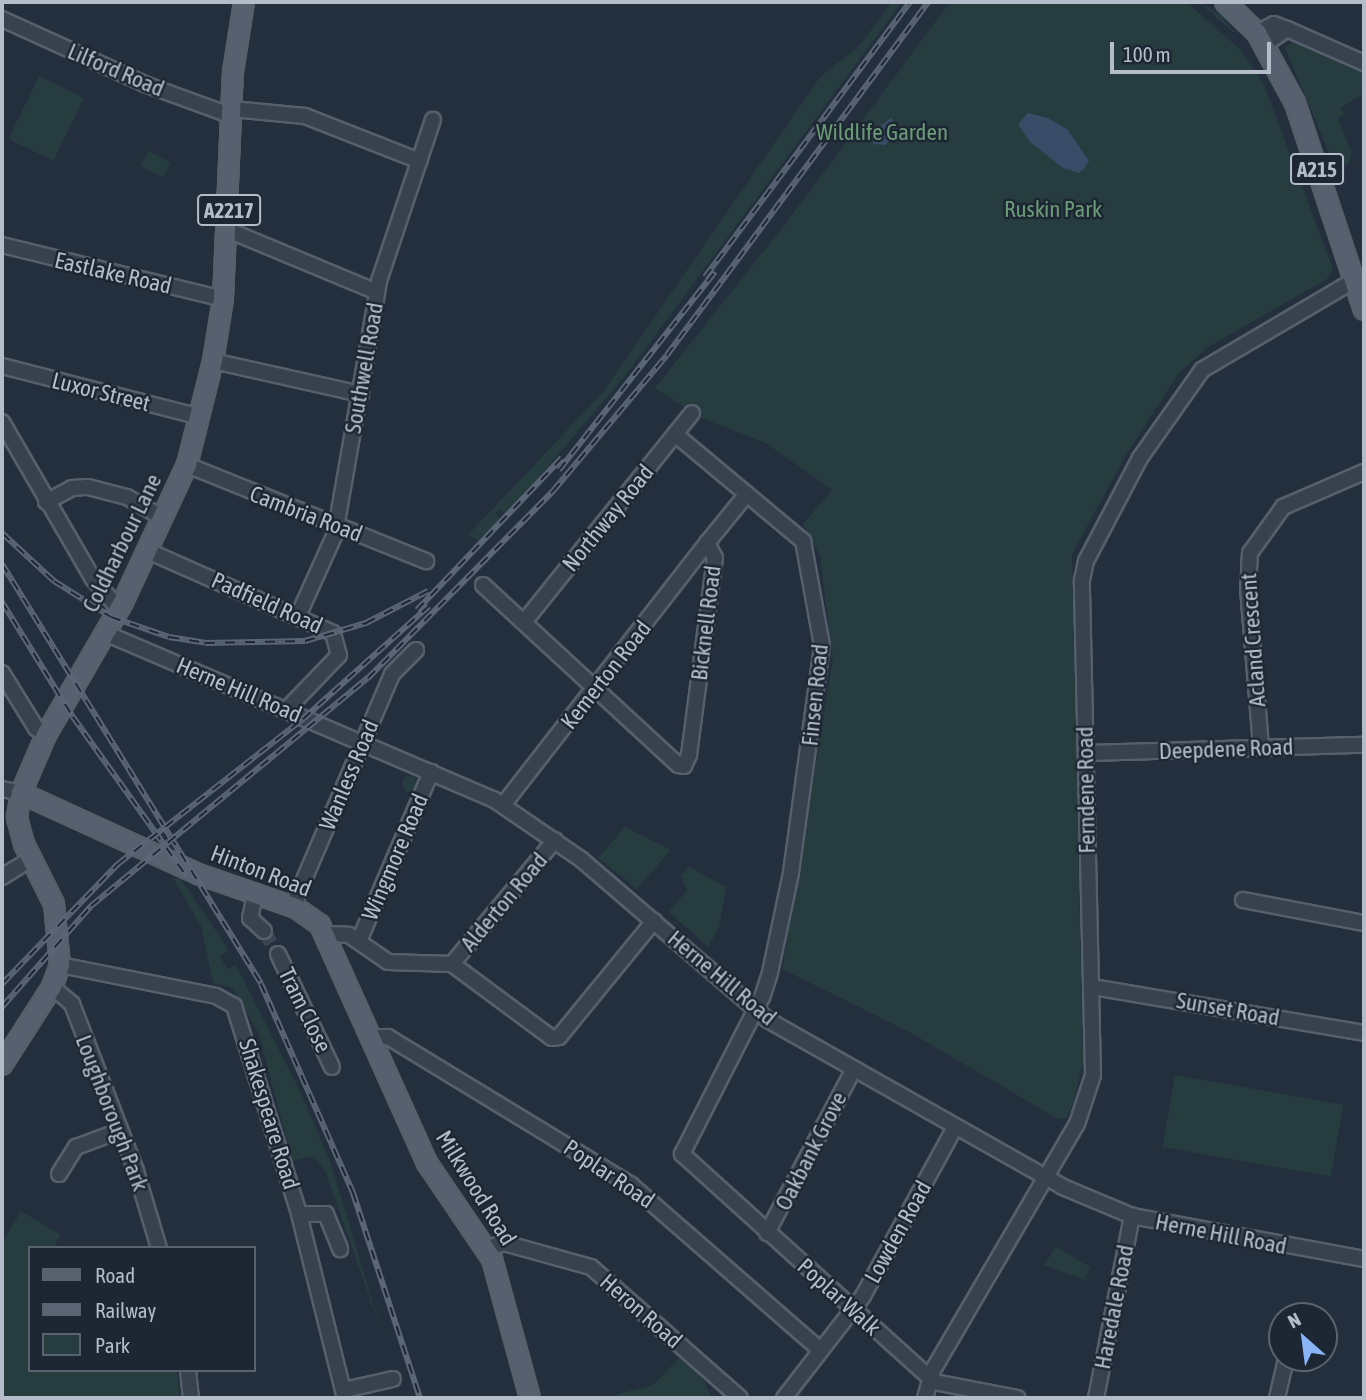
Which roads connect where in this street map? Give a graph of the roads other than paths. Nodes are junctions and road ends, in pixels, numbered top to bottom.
1 (244, 2) edge
2 (1225, 2) edge
3 (2, 19) edge
4 (1261, 39) junction
5 (1364, 63) edge
6 (232, 113) junction
7 (433, 120) dead end
8 (420, 161) junction
9 (228, 230) junction
10 (2, 245) edge
11 (1355, 280) junction
12 (377, 292) junction
13 (223, 299) junction
14 (1364, 310) edge
15 (213, 361) junction
16 (2, 366) edge
17 (361, 394) junction
18 (692, 414) dead end
19 (200, 417) junction
20 (2, 422) edge
21 (675, 434) junction
22 (187, 465) junction
23 (1364, 472) edge
24 (747, 494) junction
25 (46, 502) junction
26 (163, 518) junction
27 (337, 527) junction
28 (707, 543) junction
29 (148, 551) junction
30 (426, 561) dead end
31 (483, 585) dead end
32 (119, 609) junction
33 (298, 616) junction
34 (524, 622) junction
35 (105, 633) junction
36 (416, 650) dead end
37 (2, 673) edge
38 (595, 688) junction
39 (287, 709) junction
40 (46, 734) junction
41 (363, 742) junction
42 (1364, 746) edge
43 (1261, 747) junction
44 (1087, 753) junction
45 (432, 772) junction
46 (2, 789) edge
47 (21, 793) junction
48 (503, 806) junction
49 (555, 840) junction
50 (31, 859) junction
51 (2, 877) edge
52 (255, 895) junction
53 (1243, 900) dead end
54 (296, 908) junction
55 (654, 921) junction
56 (1364, 923) edge
57 (264, 931) tunnel mouth
58 (326, 934) junction
59 (359, 941) junction
60 (278, 954) tunnel mouth
61 (452, 964) junction
62 (60, 965) junction
63 (52, 987) junction
64 (1093, 987) junction
65 (755, 1011) junction
66 (1364, 1033) edge
67 (374, 1037) junction
68 (2, 1065) edge
69 (332, 1067) dead end
70 (854, 1069) junction
71 (955, 1127) junction
72 (119, 1131) junction
73 (682, 1154) joint
74 (59, 1174) dead end
75 (1046, 1178) junction
76 (299, 1214) junction
77 (1132, 1216) junction
78 (768, 1233) junction
79 (158, 1246) edge
80 (488, 1248) junction
81 (340, 1249) dead end
82 (1364, 1259) edge
83 (855, 1309) junction
84 (819, 1349) junction
85 (188, 1372) edge
86 (1283, 1372) edge
87 (393, 1379) dead end
88 (931, 1379) junction
89 (344, 1394) edge
90 (191, 1398) edge
91 (530, 1398) edge
92 (740, 1398) edge
93 (784, 1398) edge
94 (925, 1398) edge
95 (1017, 1398) edge
96 (1097, 1398) edge
97 (1277, 1398) edge

1 - 6 main road, Coldharbour Lane / A2217
2 - 4 main road, A215
3 - 6 street, Lilford Road
4 - 5 street
4 - 11 main road, A215
6 - 8 street, Lilford Road
6 - 9 main road, Coldharbour Lane / A2217
7 - 8 street, Southwell Road
8 - 12 street, Southwell Road
9 - 12 street
9 - 13 main road, Coldharbour Lane / A2217
10 - 13 street, Eastlake Road
11 - 14 main road, A215
11 - 44 street, Ferndene Road
12 - 17 street, Southwell Road
13 - 15 main road, Coldharbour Lane / A2217
15 - 17 street
15 - 19 main road, Coldharbour Lane / A2217
16 - 19 street, Luxor Street
17 - 27 street, Southwell Road
18 - 21 street, Northway Road
19 - 22 main road, Coldharbour Lane / A2217
20 - 25 street
21 - 24 street, Finsen Road
21 - 34 street, Northway Road
22 - 26 main road, Coldharbour Lane / A2217
22 - 27 street, Cambria Road
23 - 43 street, Acland Crescent
24 - 28 street, Bicknell Road
24 - 65 street, Finsen Road
25 - 26 street
25 - 32 street
26 - 29 main road, Coldharbour Lane / A2217
27 - 30 street, Cambria Road
27 - 33 street, Southwell Road
28 - 38 street, Kemerton Road
28 - 38 street, Bicknell Road
29 - 32 main road, Coldharbour Lane / A2217
29 - 33 street, Padfield Road
31 - 34 street
32 - 35 main road, Coldharbour Lane / A2217
33 - 39 street, Padfield Road
34 - 38 street
35 - 39 street, Herne Hill Road
35 - 40 main road, Coldharbour Lane / A2217
36 - 41 street, Wanless Road
37 - 40 street
38 - 48 street, Kemerton Road
39 - 41 street, Herne Hill Road
40 - 47 main road, Coldharbour Lane / A2217
41 - 45 street, Herne Hill Road
41 - 54 street, Wanless Road
42 - 43 street, Deepdene Road
43 - 44 street, Deepdene Road
44 - 64 street, Ferndene Road
45 - 48 street, Herne Hill Road
45 - 59 street, Wingmore Road
46 - 47 street
47 - 50 main road, Coldharbour Lane / A2217
47 - 52 main road, Hinton Road
48 - 49 street, Herne Hill Road
49 - 55 street, Herne Hill Road
49 - 61 street, Alderton Road
50 - 51 street
50 - 62 main road, Coldharbour Lane / A2217
52 - 54 main road, Hinton Road
52 - 57 street
53 - 56 street
54 - 58 main road, Hinton Road
55 - 61 street
55 - 65 street, Herne Hill Road
58 - 59 street, Hinton Road
58 - 67 main road, Milkwood Road
59 - 61 street, Hinton Road
60 - 69 street, Tram Close
62 - 63 main road, Coldharbour Lane / A2217
62 - 76 street, Shakespeare Road
63 - 68 main road, Coldharbour Lane / A2217
63 - 72 street, Loughborough Park
64 - 66 street, Sunset Road
64 - 75 street, Ferndene Road
65 - 70 street, Herne Hill Road
65 - 73 street, Finsen Road
67 - 80 main road, Milkwood Road
67 - 84 street, Poplar Road
70 - 71 street, Herne Hill Road
70 - 78 street, Oakbank Grove
71 - 75 street, Herne Hill Road
71 - 83 street, Lowden Road
72 - 74 street
72 - 79 street, Loughborough Park
73 - 78 street, Poplar Walk
75 - 77 street, Herne Hill Road
75 - 88 street, Ferndene Road
76 - 81 street
76 - 89 street, Shakespeare Road
77 - 82 street, Herne Hill Road
77 - 96 street, Haredale Road
78 - 83 street, Poplar Walk
80 - 91 main road, Milkwood Road
80 - 92 street, Heron Road
83 - 84 street, Lowden Road
83 - 88 street, Poplar Walk
84 - 93 street, Lowden Road
85 - 90 street
86 - 97 street
87 - 89 street
88 - 94 street, Ferndene Road
88 - 95 street, Poplar Walk

